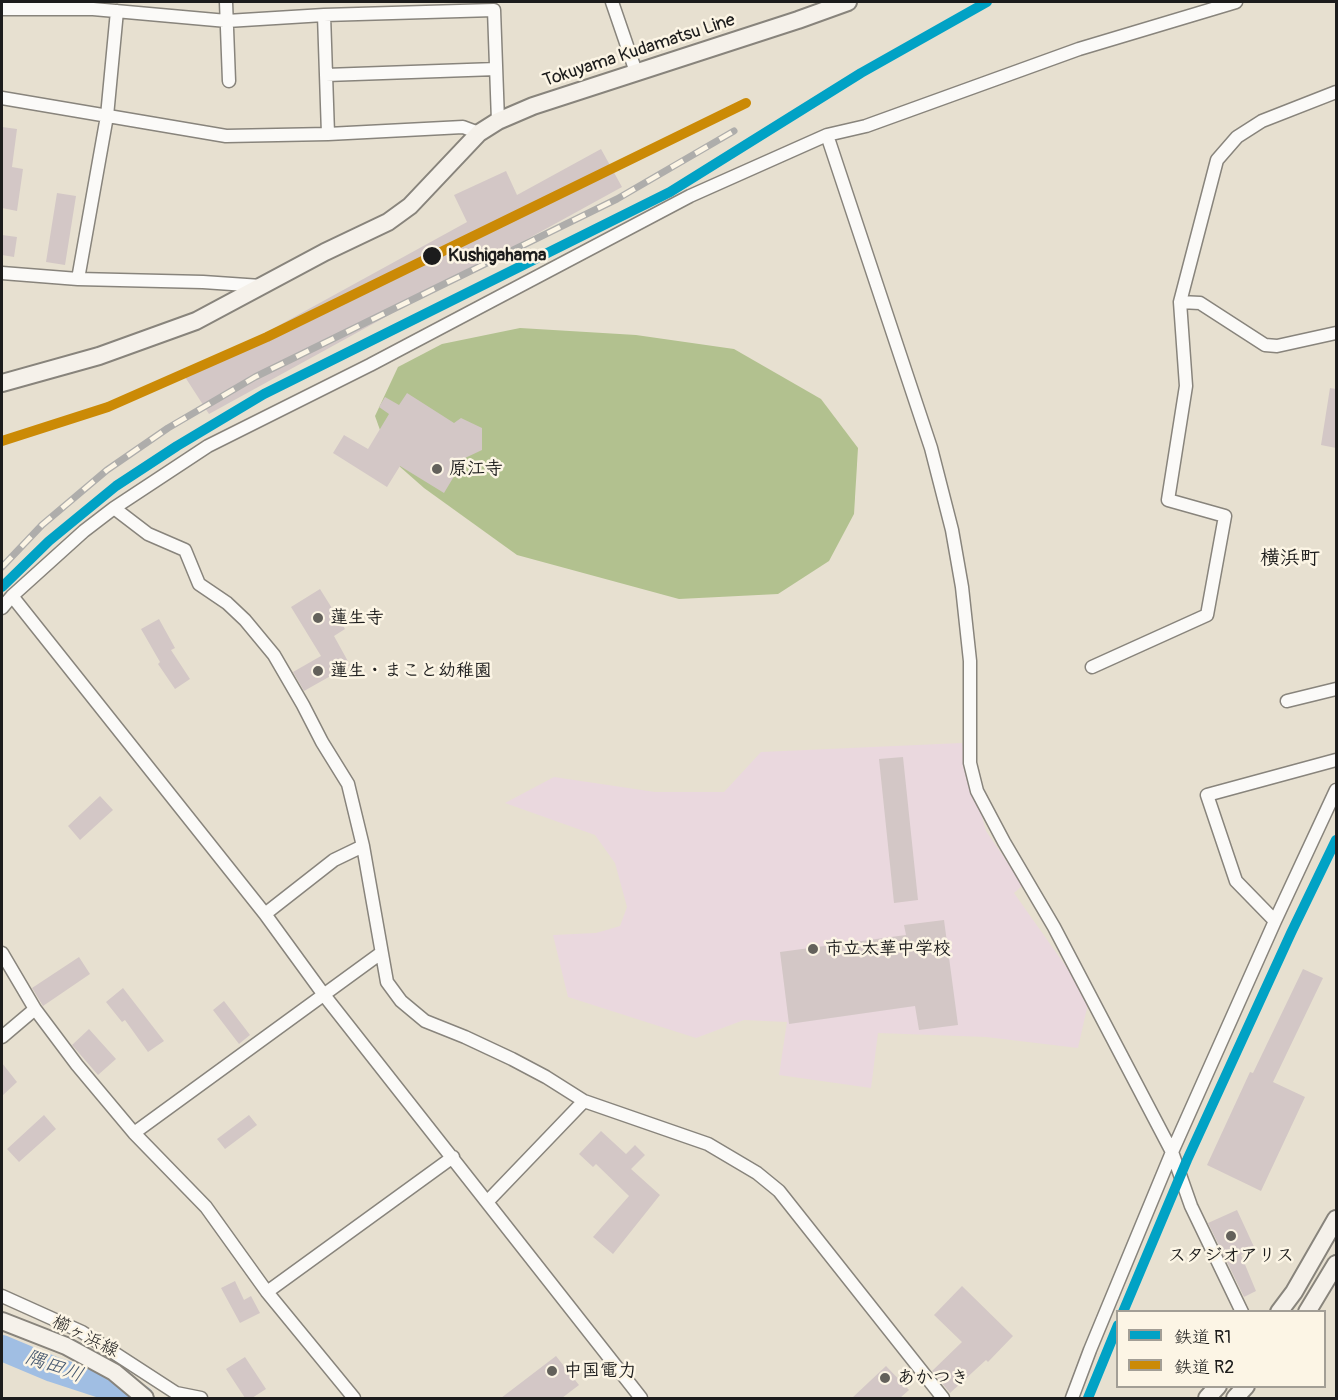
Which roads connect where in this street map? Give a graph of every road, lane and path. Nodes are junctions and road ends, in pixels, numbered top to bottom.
1 (226, 2) edge
2 (612, 2) edge
3 (848, 2) edge
4 (1236, 2) edge
5 (93, 5) edge
6 (414, 7) edge
7 (2, 9) edge
8 (117, 11) junction
9 (324, 15) junction
10 (227, 21) junction
11 (496, 69) junction
12 (636, 72) junction
13 (326, 75) junction
14 (229, 81) dead end
15 (1336, 92) edge
16 (2, 98) edge
17 (107, 116) junction
18 (498, 121) junction
19 (479, 133) junction
20 (328, 134) junction
21 (827, 135) junction
22 (2, 273) edge
23 (78, 279) junction
24 (262, 286) junction
25 (1180, 302) junction
26 (1336, 333) edge
27 (2, 383) edge
28 (114, 508) junction
29 (12, 596) junction
30 (2, 608) edge
31 (1092, 667) dead end
32 (1336, 689) edge
33 (1287, 701) dead end
34 (1336, 760) edge
35 (1336, 790) edge
36 (363, 846) junction
37 (265, 914) junction
38 (1275, 921) junction
39 (381, 952) junction
40 (2, 953) edge
41 (324, 994) junction
42 (34, 1009) junction
43 (2, 1037) edge
44 (584, 1101) junction
45 (134, 1133) junction
46 (1172, 1152) junction
47 (453, 1157) junction
48 (488, 1202) junction
49 (1335, 1226) edge
50 (1336, 1264) edge
51 (267, 1293) junction
52 (2, 1296) edge
53 (1242, 1310) edge
54 (1280, 1310) edge
55 (1308, 1310) edge
56 (2, 1321) edge
57 (145, 1398) edge
58 (201, 1398) edge
59 (354, 1398) edge
60 (641, 1398) edge
61 (943, 1398) edge
62 (1072, 1398) edge

1 - 10 street
2 - 12 street
3 - 12 main road, Tokuyama Kudamatsu Line
4 - 21 street
5 - 7 street
5 - 8 street
6 - 9 street
6 - 11 street
8 - 10 street
8 - 17 street
9 - 10 street
9 - 13 street
10 - 14 street
11 - 13 street
11 - 18 street
12 - 18 main road, Tokuyama Kudamatsu Line
13 - 20 street
15 - 25 street
16 - 17 street
17 - 20 street
17 - 23 street
18 - 19 main road, Tokuyama Kudamatsu Line
19 - 20 street
19 - 24 main road, Tokuyama Kudamatsu Line
21 - 28 street
21 - 46 street
22 - 23 street
23 - 24 street
24 - 27 main road, Tokuyama Kudamatsu Line
25 - 26 street
25 - 31 street
28 - 29 street
28 - 36 street
29 - 30 street
29 - 37 street
32 - 33 street
34 - 38 street
35 - 38 street
36 - 37 street
36 - 39 street
37 - 41 street
38 - 46 street
39 - 41 street
39 - 44 street
40 - 42 street
41 - 45 street
41 - 47 street
42 - 43 street
42 - 45 street
44 - 48 street
44 - 61 street
45 - 51 street
46 - 53 street
46 - 62 street
47 - 48 street
47 - 51 street
48 - 60 street
49 - 54 main road
50 - 55 main road
51 - 59 street
52 - 58 street
56 - 57 main road, 櫛ヶ浜線

